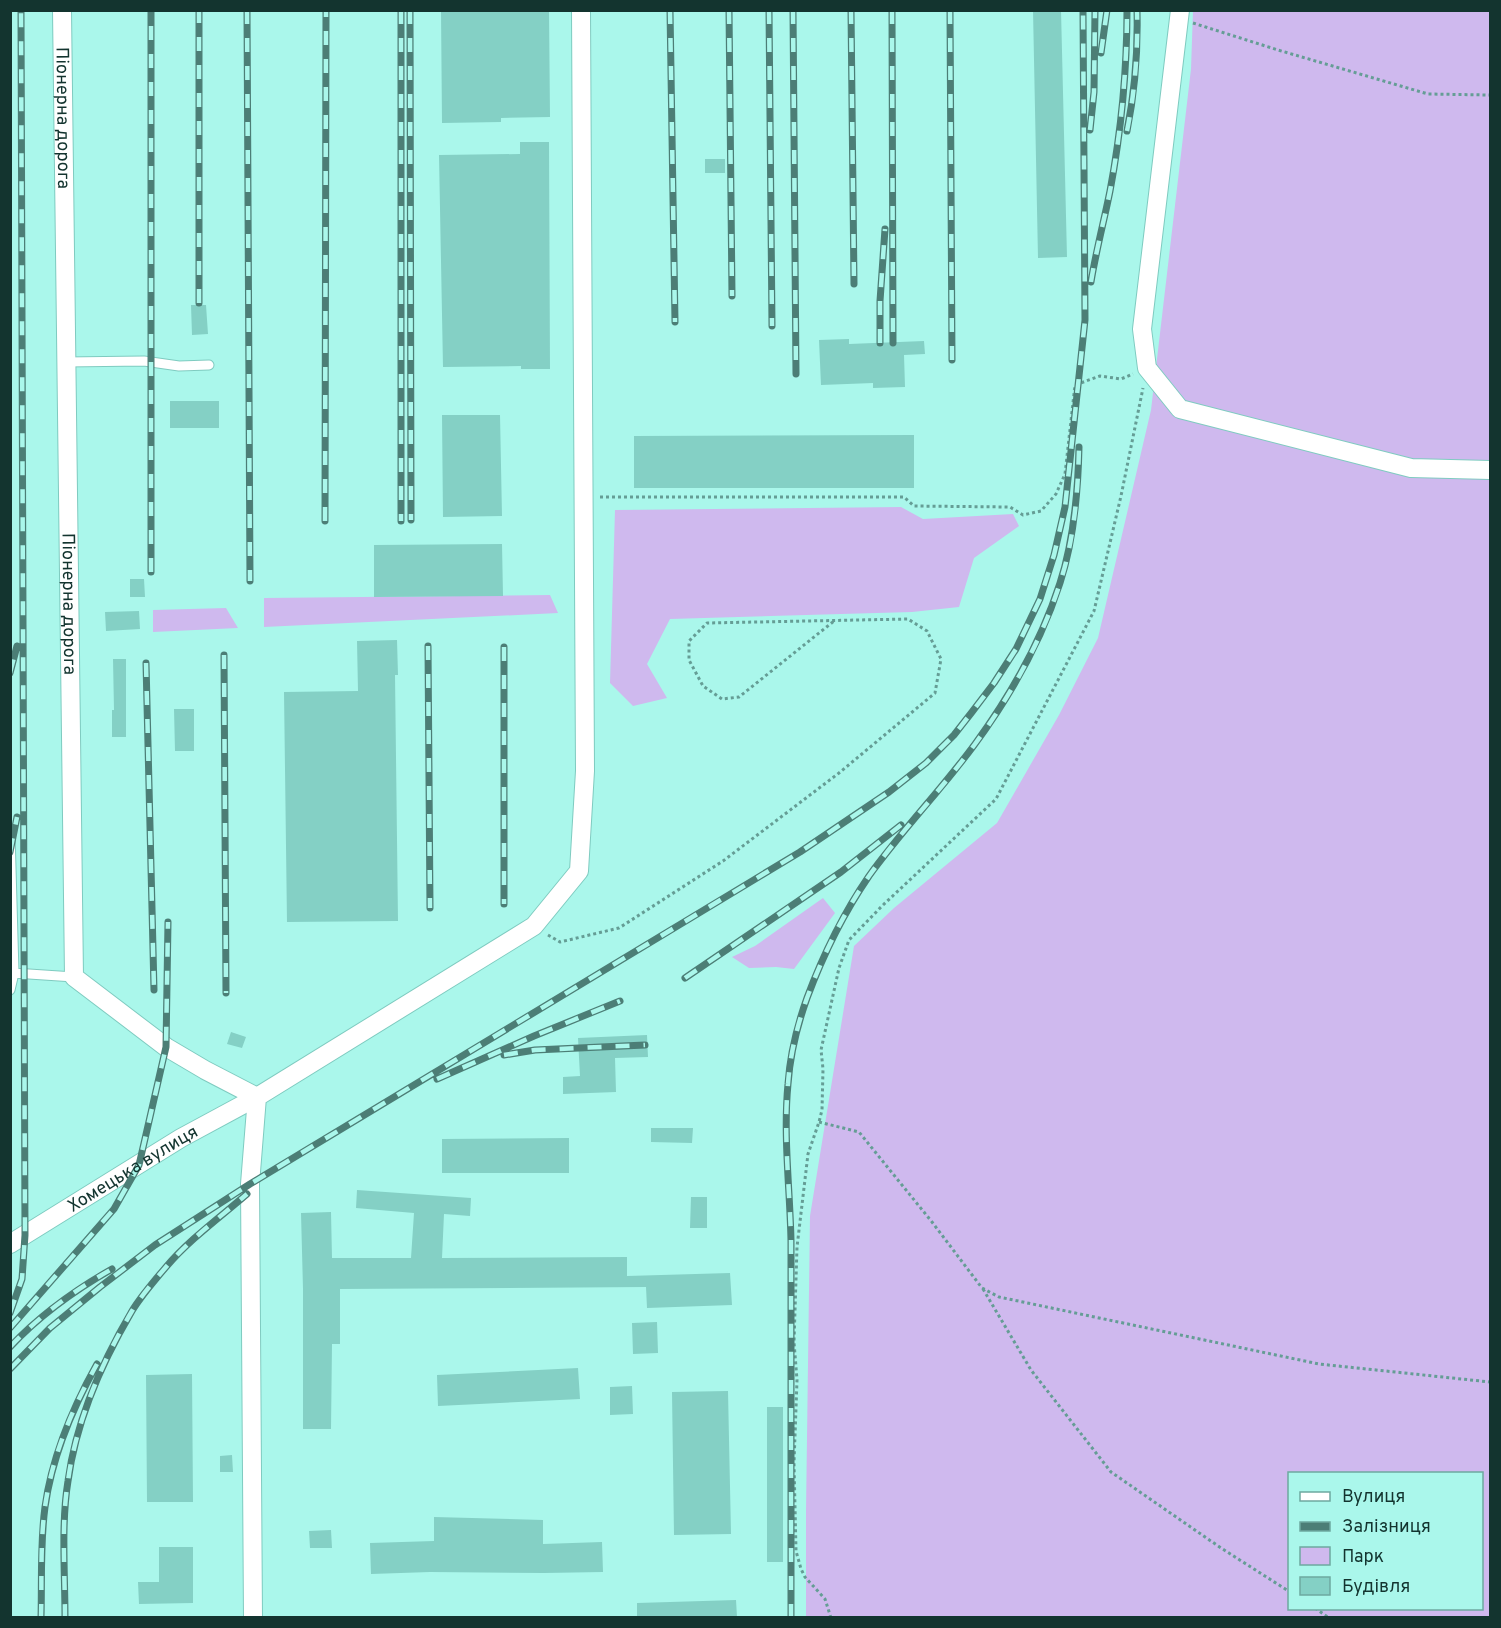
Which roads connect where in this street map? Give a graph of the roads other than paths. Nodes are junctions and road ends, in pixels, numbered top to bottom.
1 (62, 10) edge
2 (581, 10) edge
3 (1180, 14) edge
4 (65, 362) junction
5 (208, 365) dead end
6 (1491, 470) edge
7 (10, 833) edge
8 (14, 973) junction
9 (74, 977) junction
10 (10, 990) edge
11 (257, 1097) junction
12 (10, 1244) edge
13 (253, 1617) edge

1 - 4 street, Піонерна дорога
2 - 11 street, Хомецька вулиця
3 - 6 street
4 - 5 lane
4 - 9 street, Піонерна дорога
7 - 8 lane
8 - 9 lane
8 - 10 lane
9 - 11 street
11 - 12 street, Хомецька вулиця
11 - 13 street

